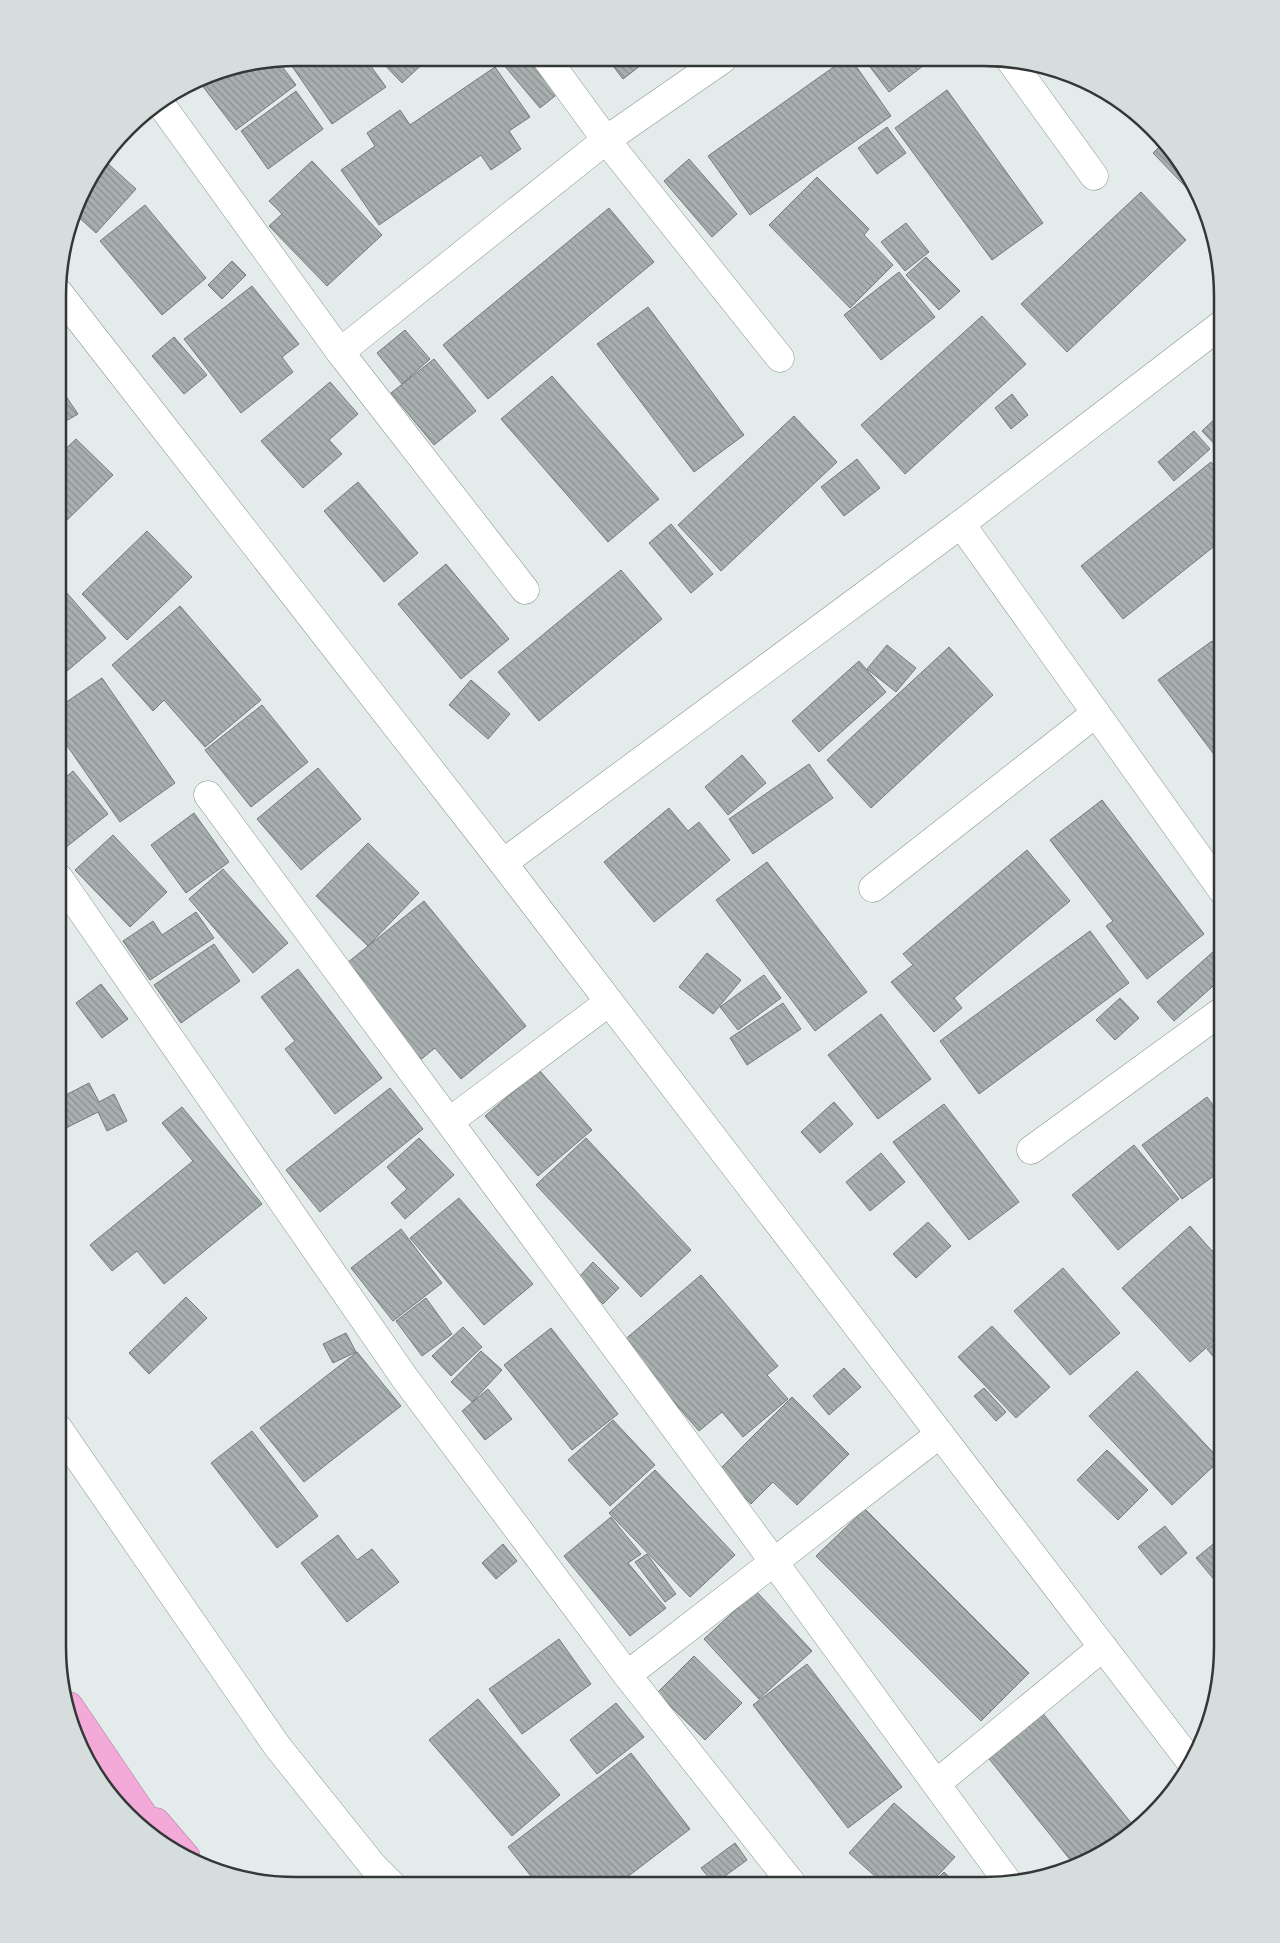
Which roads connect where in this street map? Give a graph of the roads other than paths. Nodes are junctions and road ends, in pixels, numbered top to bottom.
1 (552, 66) edge
2 (713, 66) edge
3 (1016, 68) edge
4 (164, 108) edge
5 (606, 140) junction
6 (1094, 176) dead end
7 (66, 301) edge
8 (1214, 330) edge
9 (340, 352) junction
10 (780, 358) dead end
11 (961, 524) junction
12 (525, 590) dead end
13 (1096, 714) junction
14 (208, 795) dead end
15 (503, 863) junction
16 (1214, 879) edge
17 (66, 888) edge
18 (873, 888) dead end
19 (609, 1002) junction
20 (1214, 1017) edge
21 (450, 1122) junction
22 (1031, 1150) dead end
23 (940, 1434) junction
24 (66, 1440) edge
25 (774, 1562) junction
26 (1103, 1647) junction
27 (627, 1675) junction
28 (77, 1718) edge
29 (1187, 1755) edge
30 (120, 1780) junction
31 (936, 1783) junction
32 (149, 1824) edge
33 (172, 1840) edge
34 (1003, 1876) edge
35 (384, 1877) edge
36 (787, 1877) edge

1 - 5 street
2 - 5 street
3 - 6 street
4 - 9 street
5 - 9 street
5 - 10 street
7 - 15 street
8 - 11 street
9 - 12 street
11 - 13 street
11 - 15 street
13 - 16 street
13 - 18 street
14 - 21 street
15 - 19 street
17 - 27 street
19 - 21 street
19 - 23 street
20 - 22 street
21 - 25 street
23 - 25 street
23 - 26 street
24 - 35 street
25 - 27 street
25 - 31 street
26 - 29 street
26 - 31 street
27 - 36 street
28 - 30 highway
30 - 32 highway
30 - 33 highway
31 - 34 street

